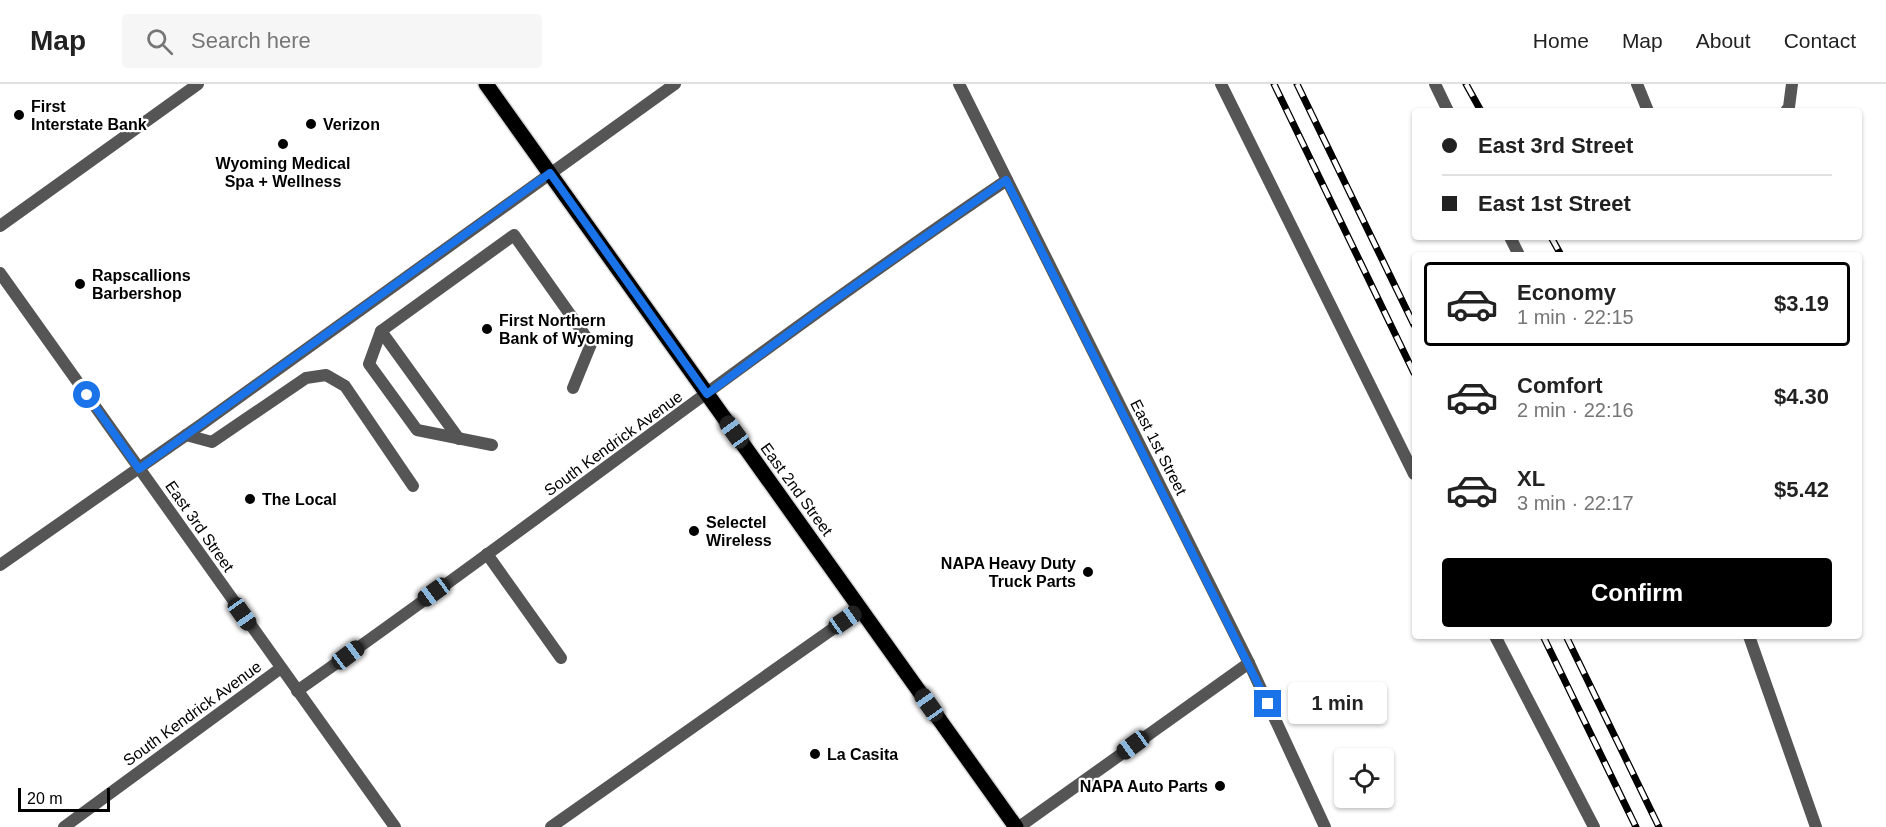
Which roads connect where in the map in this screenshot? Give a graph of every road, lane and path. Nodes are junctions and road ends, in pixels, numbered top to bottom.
1 (198, 84) edge
2 (486, 84) edge
3 (675, 84) edge
4 (959, 84) edge
5 (1221, 84) edge
6 (1435, 84) edge
7 (1636, 84) edge
8 (1792, 84) edge
9 (1447, 108) edge
10 (1647, 108) edge
11 (1788, 108) edge
12 (550, 173) junction
13 (1006, 180) junction
14 (0, 226) edge
15 (0, 273) edge
16 (381, 331) junction
17 (573, 388) dead end
18 (707, 394) junction
19 (186, 435) junction
20 (459, 439) junction
21 (492, 445) dead end
22 (139, 469) junction
23 (1412, 470) edge
24 (413, 486) dead end
25 (488, 554) junction
26 (0, 565) edge
27 (861, 609) junction
28 (1497, 639) edge
29 (1750, 639) edge
30 (561, 658) dead end
31 (1249, 663) junction
32 (281, 668) junction
33 (297, 691) junction
34 (64, 827) edge
35 (395, 827) edge
36 (551, 827) edge
37 (1017, 827) edge
38 (1325, 827) edge
39 (1594, 827) edge
40 (1816, 827) edge

1 - 14 street
2 - 12 main road, East 2nd Street
3 - 12 street
4 - 13 street, East 1st Street
5 - 23 street
6 - 9 street
7 - 10 street
8 - 11 street
12 - 18 main road, East 2nd Street
12 - 19 street
13 - 18 street, South Kendrick Avenue
13 - 31 street, East 1st Street
15 - 22 street, East 3rd Street
16 - 17 street
16 - 20 street
16 - 20 street
18 - 25 street, South Kendrick Avenue
18 - 27 main road, East 2nd Street
19 - 22 street
19 - 24 street
20 - 21 street
22 - 26 street
22 - 32 street, East 3rd Street
25 - 30 street
25 - 33 street, South Kendrick Avenue
27 - 36 street
27 - 37 main road, East 2nd Street
28 - 39 street
29 - 40 street
31 - 37 street
31 - 38 street, East 1st Street
32 - 33 street, East 3rd Street
32 - 34 street, South Kendrick Avenue
33 - 35 street, East 3rd Street

